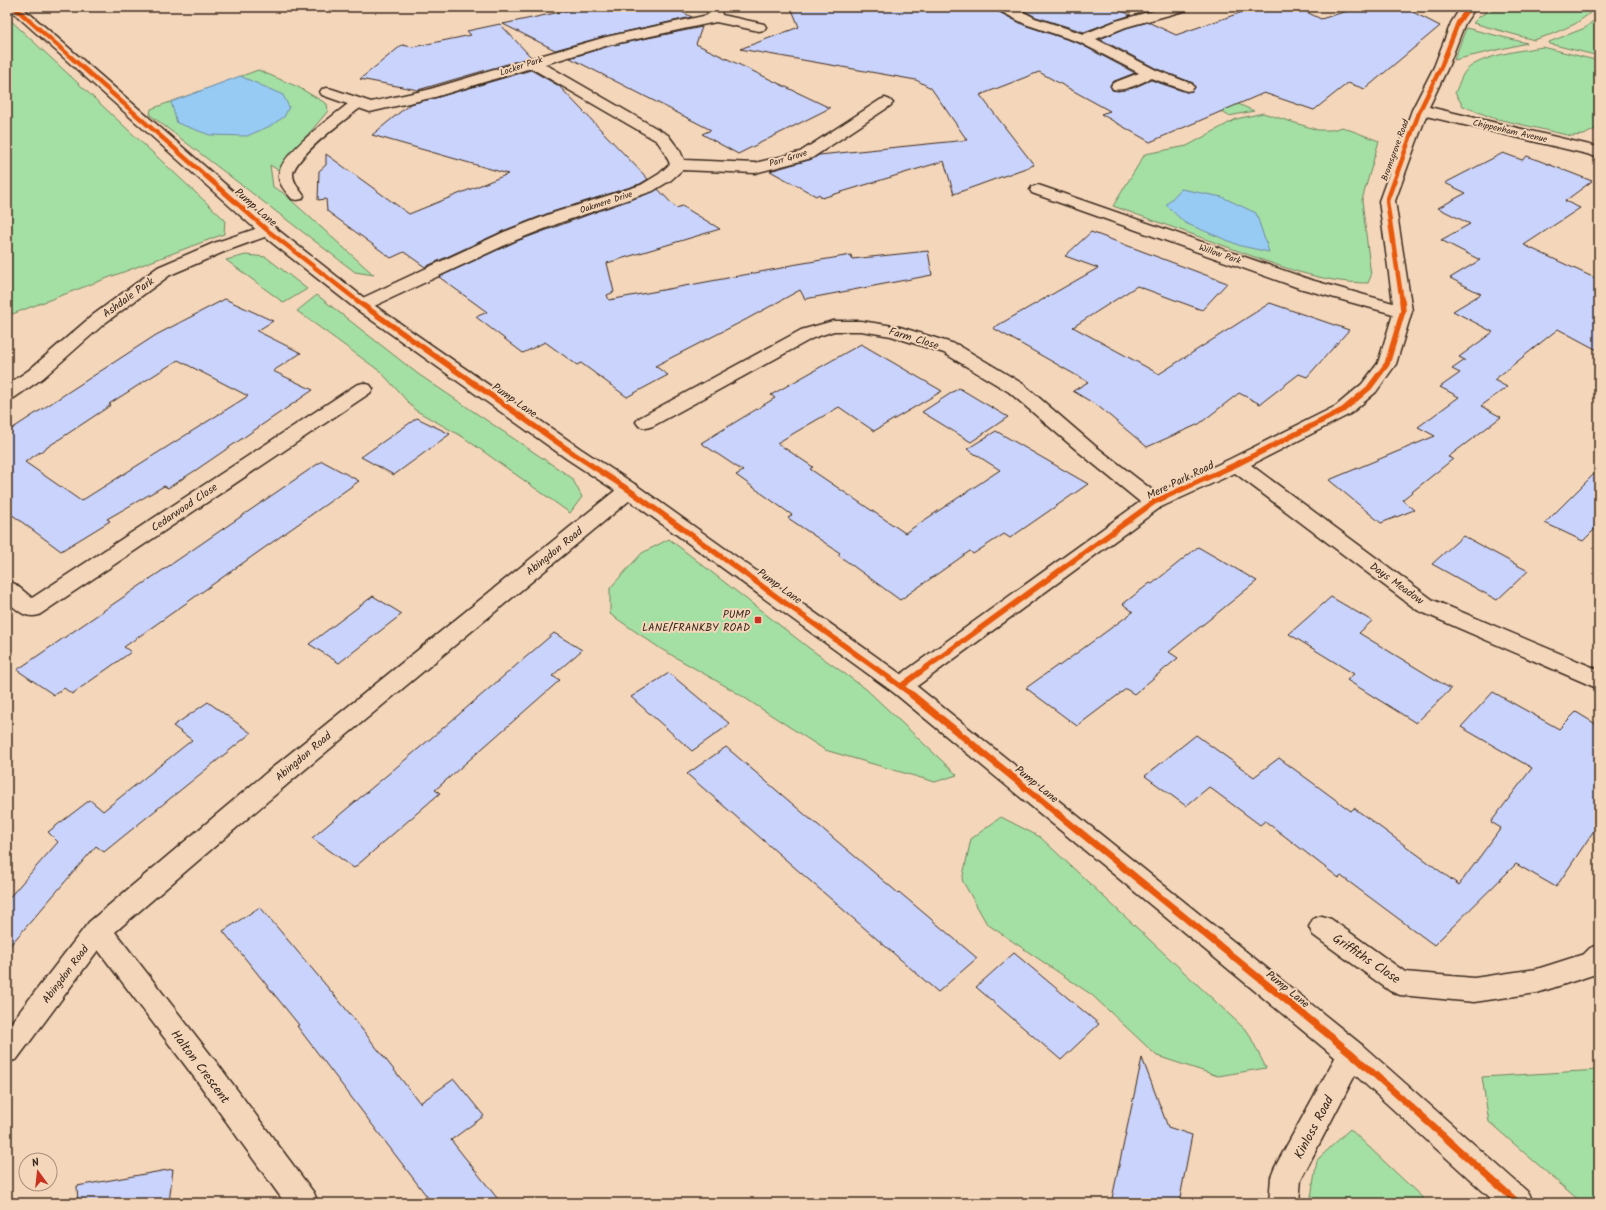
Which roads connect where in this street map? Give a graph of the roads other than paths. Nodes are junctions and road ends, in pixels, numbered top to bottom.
1 (14, 7) edge
2 (1003, 7) edge
3 (1182, 7) edge
4 (1467, 7) edge
5 (715, 12) edge
6 (759, 27) dead end
7 (1084, 39) junction
8 (531, 62) junction
9 (1151, 73) junction
10 (1118, 86) dead end
11 (1187, 87) dead end
12 (327, 92) dead end
13 (358, 103) junction
14 (885, 103) dead end
15 (1420, 110) junction
16 (1597, 149) edge
17 (678, 165) junction
18 (1038, 190) dead end
19 (297, 196) dead end
20 (267, 230) junction
21 (362, 304) junction
22 (1403, 311) junction
23 (363, 389) dead end
24 (7, 394) edge
25 (646, 422) dead end
26 (1237, 464) junction
27 (629, 490) junction
28 (1154, 502) junction
29 (7, 590) edge
30 (1599, 680) edge
31 (901, 686) junction
32 (1322, 927) dead end
33 (98, 930) junction
34 (1599, 956) edge
35 (7, 1050) edge
36 (1352, 1054) junction
37 (303, 1203) edge
38 (1284, 1203) edge
39 (1518, 1203) edge

1 - 20 street, Pump Lane
2 - 7 street
3 - 7 street
4 - 15 street, Bromsgrove Road
5 - 6 street, Locker Park
5 - 8 street, Locker Park
7 - 9 street
8 - 13 street, Locker Park
8 - 17 street
9 - 10 street
9 - 11 street
12 - 13 street, Locker Park
13 - 19 lane
14 - 17 street, Parr Grove
15 - 16 street, Chippenham Avenue
15 - 22 street, Bromsgrove Road
17 - 21 street, Oakmere Drive
18 - 22 street, Willow Park
20 - 21 street, Pump Lane
20 - 24 street, Ashdale Park
21 - 27 street, Pump Lane
22 - 26 street, Mere Park Road
23 - 29 street, Cedarwood Close
25 - 28 street, Farm Close
26 - 28 street, Mere Park Road
26 - 30 street, Days Meadow
27 - 31 street, Pump Lane
27 - 33 street, Abingdon Road
28 - 31 street, Mere Park Road
31 - 36 street, Pump Lane
32 - 34 street, Griffiths Close
33 - 35 street, Abingdon Road
33 - 37 street, Halton Crescent
36 - 38 street, Kinloss Road
36 - 39 street, Pump Lane

